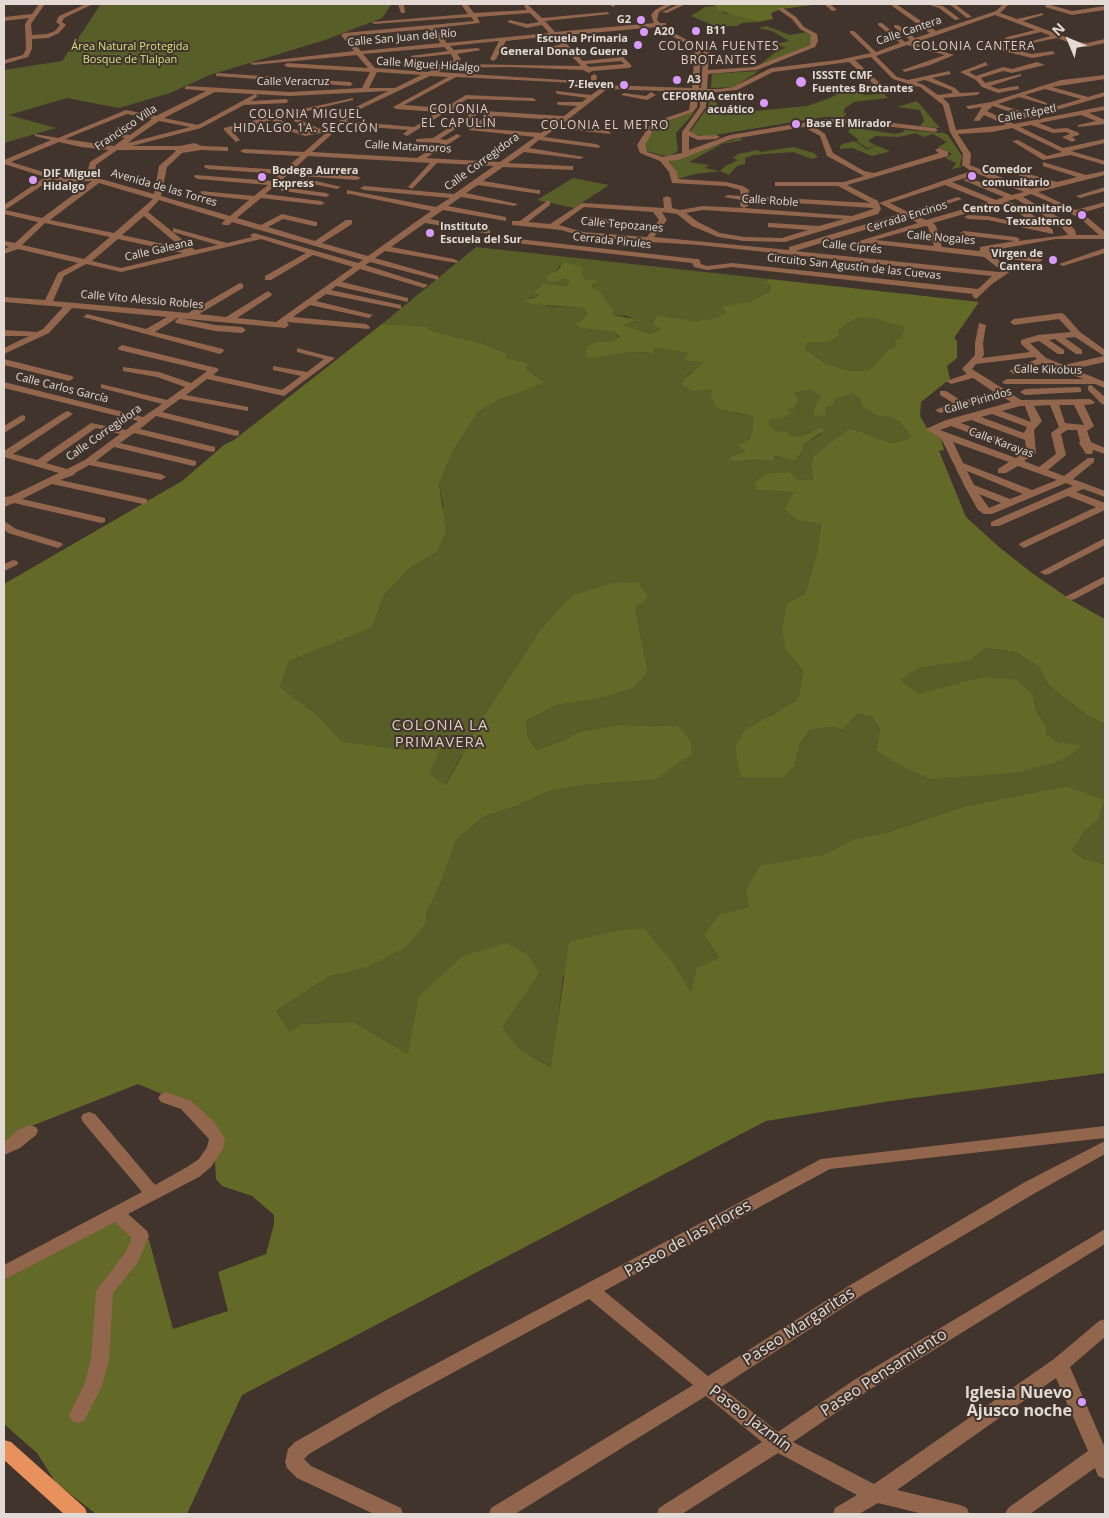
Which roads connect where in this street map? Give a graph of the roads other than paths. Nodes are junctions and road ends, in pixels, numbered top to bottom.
1 (42, 4) edge
2 (90, 4) edge
3 (401, 4) edge
4 (464, 4) edge
5 (524, 4) edge
6 (670, 4) edge
7 (683, 4) edge
8 (827, 4) edge
9 (930, 4) edge
10 (952, 4) edge
11 (1006, 4) edge
12 (894, 5) dead end
13 (1047, 6) dead end
14 (833, 7) edge
15 (1105, 8) edge
16 (781, 9) dead end
17 (532, 11) junction
18 (403, 12) dead end
19 (995, 12) junction
20 (1076, 13) junction
21 (1041, 14) dead end
22 (474, 15) junction
23 (1099, 15) dead end
24 (609, 16) dead end
25 (970, 17) dead end
26 (33, 18) junction
27 (1088, 18) junction
28 (7, 19) edge
29 (956, 19) dead end
30 (541, 21) junction
31 (1018, 21) junction
32 (1073, 21) dead end
33 (374, 22) dead end
34 (592, 22) dead end
35 (665, 24) junction
36 (880, 24) dead end
37 (656, 25) junction
38 (896, 26) dead end
39 (432, 28) junction
40 (522, 28) dead end
41 (502, 30) dead end
42 (599, 30) junction
43 (1042, 30) junction
44 (852, 32) dead end
45 (935, 33) junction
46 (553, 34) junction
47 (439, 36) junction
48 (448, 36) dead end
49 (532, 36) junction
50 (28, 37) junction
51 (429, 37) dead end
52 (1061, 37) junction
53 (508, 38) junction
54 (908, 42) junction
55 (1103, 42) edge
56 (1030, 43) dead end
57 (362, 44) dead end
58 (445, 44) junction
59 (353, 45) junction
60 (344, 46) dead end
61 (565, 46) junction
62 (1060, 46) dead end
63 (533, 49) dead end
64 (478, 50) dead end
65 (359, 52) junction
66 (453, 52) junction
67 (1053, 53) dead end
68 (873, 54) junction
69 (365, 60) junction
70 (520, 60) dead end
71 (698, 60) junction
72 (706, 60) junction
73 (851, 60) junction
74 (4, 62) edge
75 (491, 62) junction
76 (253, 63) joint
77 (317, 64) dead end
78 (986, 64) dead end
79 (1039, 64) dead end
80 (583, 65) junction
81 (448, 66) junction
82 (309, 67) junction
83 (846, 68) dead end
84 (860, 68) junction
85 (372, 69) junction
86 (905, 70) dead end
87 (706, 72) junction
88 (949, 73) dead end
89 (218, 75) dead end
90 (428, 75) junction
91 (852, 75) dead end
92 (1019, 75) dead end
93 (594, 76) junction
94 (1105, 76) edge
95 (455, 77) junction
96 (480, 78) junction
97 (867, 78) junction
98 (928, 78) junction
99 (976, 78) junction
100 (1095, 78) junction
101 (300, 80) junction
102 (966, 80) dead end
103 (415, 81) junction
104 (368, 82) junction
105 (906, 82) junction
106 (358, 84) dead end
107 (943, 85) junction
108 (984, 86) junction
109 (1045, 87) junction
110 (1084, 87) dead end
111 (187, 88) dead end
112 (506, 89) junction
113 (603, 89) junction
114 (882, 89) junction
115 (213, 90) junction
116 (365, 90) junction
117 (397, 90) junction
118 (694, 90) junction
119 (865, 90) dead end
120 (922, 90) junction
121 (704, 91) junction
122 (558, 92) dead end
123 (1029, 92) junction
124 (614, 93) dead end
125 (977, 93) dead end
126 (290, 94) junction
127 (422, 94) junction
128 (1105, 94) edge
129 (935, 95) junction
130 (958, 95) junction
131 (1019, 95) junction
132 (255, 96) dead end
133 (381, 97) junction
134 (593, 97) junction
135 (1087, 98) junction
136 (351, 99) junction
137 (464, 99) junction
138 (285, 101) junction
139 (245, 103) junction
140 (559, 103) dead end
141 (583, 104) junction
142 (992, 104) junction
143 (1045, 104) dead end
144 (486, 106) dead end
145 (969, 107) dead end
146 (1105, 108) edge
147 (446, 111) junction
148 (984, 112) junction
149 (266, 113) dead end
150 (476, 113) junction
151 (542, 113) junction
152 (1082, 113) junction
153 (494, 114) junction
154 (508, 114) junction
155 (518, 115) junction
156 (274, 117) junction
157 (158, 118) junction
158 (566, 118) junction
159 (1031, 119) junction
160 (296, 120) dead end
161 (977, 120) dead end
162 (533, 122) dead end
163 (495, 124) dead end
164 (807, 124) junction
165 (1004, 124) junction
166 (1104, 124) edge
167 (339, 126) junction
168 (555, 126) junction
169 (1082, 126) dead end
170 (199, 127) junction
171 (1012, 127) junction
172 (416, 129) junction
173 (935, 130) dead end
174 (321, 132) junction
175 (685, 132) junction
176 (953, 132) junction
177 (608, 133) dead end
178 (110, 134) dead end
179 (407, 134) dead end
180 (37, 135) dead end
181 (457, 136) dead end
182 (539, 136) junction
183 (132, 137) junction
184 (436, 138) dead end
185 (1034, 138) junction
186 (58, 140) junction
187 (236, 140) dead end
188 (418, 140) dead end
189 (1072, 140) dead end
190 (448, 141) junction
191 (1104, 142) edge
192 (596, 146) dead end
193 (116, 148) junction
194 (225, 149) dead end
195 (521, 149) junction
196 (179, 150) junction
197 (413, 150) dead end
198 (939, 150) dead end
199 (244, 151) dead end
200 (432, 151) junction
201 (1066, 152) junction
202 (309, 153) junction
203 (686, 154) junction
204 (580, 157) dead end
205 (302, 159) junction
206 (420, 159) junction
207 (663, 159) junction
208 (436, 160) junction
209 (4, 162) edge
210 (1105, 163) edge
211 (500, 164) junction
212 (1046, 164) dead end
213 (366, 165) dead end
214 (208, 167) dead end
215 (570, 168) dead end
216 (288, 171) junction
217 (976, 172) junction
218 (1017, 172) dead end
219 (862, 173) junction
220 (877, 175) junction
221 (1104, 175) edge
222 (51, 176) junction
223 (198, 177) dead end
224 (1083, 177) junction
225 (357, 178) dead end
226 (94, 180) junction
227 (967, 180) dead end
228 (476, 182) junction
229 (945, 182) junction
230 (837, 183) junction
231 (778, 184) dead end
232 (1057, 184) junction
233 (273, 185) junction
234 (337, 187) dead end
235 (412, 187) dead end
236 (364, 188) dead end
237 (1105, 188) edge
238 (350, 192) dead end
239 (537, 192) dead end
240 (1033, 192) junction
241 (204, 193) dead end
242 (143, 194) junction
243 (457, 195) junction
244 (1080, 196) dead end
245 (258, 197) junction
246 (728, 197) dead end
247 (1016, 197) junction
248 (157, 198) junction
249 (666, 198) dead end
250 (745, 198) junction
251 (958, 199) dead end
252 (128, 201) dead end
253 (548, 203) dead end
254 (514, 204) dead end
255 (879, 204) junction
256 (1105, 204) edge
257 (1000, 205) junction
258 (4, 208) edge
259 (439, 208) junction
260 (656, 210) junction
261 (668, 210) junction
262 (171, 211) dead end
263 (743, 211) junction
264 (4, 212) edge
265 (144, 212) junction
266 (680, 212) junction
267 (1076, 212) junction
268 (909, 214) junction
269 (968, 217) dead end
270 (586, 218) dead end
271 (859, 218) junction
272 (503, 219) dead end
273 (232, 220) junction
274 (422, 220) junction
275 (596, 220) junction
276 (43, 221) junction
277 (349, 222) dead end
278 (615, 222) dead end
279 (1105, 222) edge
280 (927, 223) junction
281 (314, 224) dead end
282 (1092, 224) junction
283 (222, 225) junction
284 (771, 225) dead end
285 (551, 227) junction
286 (695, 228) dead end
287 (825, 228) junction
288 (176, 230) dead end
289 (964, 233) dead end
290 (582, 234) junction
291 (262, 235) junction
292 (1053, 235) junction
293 (117, 236) junction
294 (1105, 237) edge
295 (648, 238) junction
296 (1070, 240) junction
297 (865, 241) junction
298 (1029, 241) junction
299 (4, 243) edge
300 (699, 243) junction
301 (316, 244) junction
302 (226, 245) junction
303 (16, 247) junction
304 (844, 247) dead end
305 (383, 248) junction
306 (794, 249) junction
307 (939, 249) junction
308 (641, 250) dead end
309 (1105, 250) edge
310 (4, 252) edge
311 (785, 252) junction
312 (194, 253) junction
313 (311, 253) junction
314 (985, 253) junction
315 (805, 254) junction
316 (1091, 254) junction
317 (699, 256) junction
318 (368, 259) junction
319 (1039, 260) dead end
320 (1105, 260) edge
321 (454, 261) dead end
322 (1073, 261) junction
323 (85, 262) junction
324 (886, 262) junction
325 (1063, 264) dead end
326 (1082, 264) dead end
327 (726, 265) joint
328 (357, 266) junction
329 (797, 272) junction
330 (1002, 275) junction
331 (268, 278) dead end
332 (435, 278) dead end
333 (878, 281) junction
334 (334, 283) junction
335 (424, 285) dead end
336 (240, 286) dead end
337 (324, 290) junction
338 (268, 294) dead end
339 (4, 299) edge
340 (405, 300) dead end
341 (308, 302) junction
342 (48, 303) junction
343 (71, 304) junction
344 (398, 307) dead end
345 (101, 308) junction
346 (369, 315) dead end
347 (1043, 316) junction
348 (177, 318) junction
349 (193, 319) junction
350 (230, 319) junction
351 (1025, 320) junction
352 (283, 322) junction
353 (1014, 322) dead end
354 (982, 325) dead end
355 (242, 330) dead end
356 (148, 332) junction
357 (4, 333) edge
358 (43, 333) junction
359 (346, 334) dead end
360 (1077, 334) junction
361 (1062, 336) junction
362 (1043, 337) junction
363 (122, 348) dead end
364 (4, 350) edge
365 (300, 350) dead end
366 (220, 351) dead end
367 (1061, 352) dead end
368 (1079, 352) dead end
369 (1105, 354) edge
370 (1039, 357) junction
371 (1105, 359) edge
372 (4, 362) edge
373 (974, 362) junction
374 (276, 368) dead end
375 (1064, 368) junction
376 (126, 369) dead end
377 (1014, 371) dead end
378 (210, 374) junction
379 (310, 375) junction
380 (974, 375) junction
381 (70, 378) dead end
382 (951, 381) dead end
383 (4, 385) edge
384 (104, 386) dead end
385 (192, 386) junction
386 (1100, 386) edge
387 (1000, 392) junction
388 (1025, 392) junction
389 (942, 393) dead end
390 (179, 396) junction
391 (169, 402) junction
392 (1029, 402) junction
393 (1099, 402) edge
394 (1054, 403) junction
395 (1078, 403) junction
396 (960, 404) junction
397 (245, 409) dead end
398 (940, 410) dead end
399 (990, 410) junction
400 (154, 413) junction
401 (68, 414) dead end
402 (969, 416) junction
403 (22, 418) dead end
404 (144, 420) junction
405 (949, 422) junction
406 (1033, 426) junction
407 (1065, 427) junction
408 (932, 428) joint
409 (1080, 428) junction
410 (4, 430) edge
411 (129, 431) junction
412 (236, 433) dead end
413 (945, 436) junction
414 (1031, 439) junction
415 (1084, 443) junction
416 (112, 444) junction
417 (212, 449) dead end
418 (1105, 451) edge
419 (1031, 452) junction
420 (5, 454) edge
421 (88, 462) junction
422 (1017, 462) junction
423 (193, 463) dead end
424 (38, 464) junction
425 (961, 465) junction
426 (1002, 471) dead end
427 (1040, 471) junction
428 (70, 473) junction
429 (161, 477) dead end
430 (1064, 480) junction
431 (52, 481) junction
432 (1082, 486) junction
433 (970, 488) junction
434 (1102, 491) edge
435 (1067, 492) junction
436 (1032, 494) junction
437 (6, 501) edge
438 (143, 501) dead end
439 (1011, 502) junction
440 (1105, 507) edge
441 (101, 520) dead end
442 (4, 524) edge
443 (995, 524) dead end
444 (1105, 540) edge
445 (58, 545) dead end
446 (1024, 545) dead end
447 (1045, 572) dead end
448 (1105, 579) edge
449 (1071, 597) dead end
450 (166, 1098) dead end
451 (90, 1118) dead end
452 (30, 1131) dead end
453 (1105, 1132) edge
454 (1105, 1147) edge
455 (4, 1149) edge
456 (153, 1194) junction
457 (116, 1213) junction
458 (1105, 1236) edge
459 (5, 1270) edge
460 (591, 1291) junction
461 (1105, 1326) edge
462 (1060, 1364) junction
463 (707, 1386) junction
464 (78, 1414) dead end
465 (777, 1443) junction
466 (4, 1448) edge
467 (1102, 1462) edge
468 (876, 1494) junction
469 (78, 1514) edge
470 (394, 1514) edge
471 (498, 1514) edge
472 (666, 1514) edge
473 (842, 1514) edge
474 (960, 1514) edge
475 (1015, 1514) edge

1 - 26 street
2 - 50 street
3 - 18 street
4 - 22 street
5 - 17 street
6 - 37 street
7 - 35 street
8 - 14 street
9 - 29 street
10 - 25 street
11 - 19 street, Calle Cantera
12 - 45 street
13 - 20 street
15 - 20 street
16 - 87 street
17 - 22 street
17 - 30 street
19 - 31 street
19 - 45 street, Calle Cantera
20 - 27 street
21 - 31 street
22 - 33 street
22 - 39 street
23 - 27 street
24 - 30 street
26 - 28 street
26 - 50 street
27 - 32 street
30 - 46 street
31 - 43 street
34 - 42 street
35 - 37 street, Calle San Juan del Río
35 - 72 street
36 - 54 street
37 - 42 street, Calle San Juan del Río
37 - 71 street
38 - 54 street
39 - 47 street
39 - 59 street
40 - 49 street
41 - 53 street
42 - 46 street, Calle San Juan del Río
43 - 52 street
43 - 67 street
44 - 68 street
45 - 54 street, Calle Cantera
46 - 49 street, Calle San Juan del Río
46 - 61 street
47 - 48 street
47 - 51 street
47 - 58 street
49 - 53 street, Calle San Juan del Río
50 - 74 street
52 - 55 street
52 - 56 street
52 - 62 street
53 - 58 street, Calle San Juan del Río
53 - 75 street
54 - 68 street, Calle Cantera
54 - 86 street
57 - 59 street
58 - 65 street, Calle San Juan del Río
58 - 66 street
59 - 60 street
59 - 65 street
61 - 63 street
61 - 80 street
64 - 66 street
65 - 69 street
65 - 76 street, Calle San Juan del Río
66 - 69 street
66 - 81 street
68 - 73 street, Calle Cantera
68 - 105 street
69 - 77 street
69 - 85 street
70 - 80 street
71 - 72 street
71 - 118 street
72 - 87 street
73 - 84 street
73 - 121 street, Calle Cantera
75 - 80 street
75 - 81 street
75 - 96 street
76 - 82 street, Calle Miguel Hidalgo
78 - 99 street
79 - 99 street
80 - 80 street
80 - 93 street
81 - 85 street
81 - 90 street
82 - 85 street, Calle Miguel Hidalgo
82 - 101 street
83 - 84 street
84 - 97 street
85 - 90 street, Calle Miguel Hidalgo
85 - 104 street
87 - 121 street
88 - 98 street
89 - 101 street
90 - 95 street, Calle Miguel Hidalgo
90 - 103 street
91 - 97 street
92 - 108 street
93 - 112 street, Calle Miguel Hidalgo
93 - 113 street
94 - 100 street
95 - 96 street, Calle Miguel Hidalgo
95 - 127 street
96 - 112 street, Calle Miguel Hidalgo
97 - 114 street
98 - 105 street
98 - 107 street
99 - 108 street
100 - 109 street
100 - 110 street
101 - 106 street
101 - 126 street
102 - 107 street
103 - 104 street
103 - 117 street
104 - 116 street
105 - 120 street
107 - 130 street
108 - 123 street
109 - 123 street
109 - 135 street
111 - 115 street, Calle Veracruz
112 - 137 street
112 - 155 street
113 - 118 street, Calle Cantera
113 - 124 street
113 - 134 street, Calle Corregidora
114 - 119 street
114 - 120 street
115 - 126 street, Calle Veracruz
115 - 157 street, Francisco Villa
116 - 117 street, Calle Veracruz
116 - 126 street, Calle Veracruz
117 - 127 street
117 - 133 street
118 - 121 street, Calle Cantera
118 - 207 street
120 - 129 street
121 - 175 street
122 - 134 street
123 - 131 street
125 - 130 street
126 - 138 street
127 - 147 street
128 - 135 street
129 - 130 street
129 - 176 street
131 - 142 street
131 - 143 street
132 - 139 street
133 - 136 street
133 - 167 street
134 - 141 street, Calle Corregidora
135 - 159 street
136 - 138 street
136 - 156 street
137 - 144 street
137 - 147 street
138 - 139 street
139 - 170 street
140 - 141 street
141 - 158 street, Calle Corregidora
142 - 145 street
142 - 148 street
142 - 159 street
146 - 152 street, Calle Tépetl
147 - 150 street
147 - 172 street
148 - 161 street
148 - 165 street
149 - 156 street
150 - 153 street
150 - 184 street
151 - 155 street
151 - 158 street
151 - 162 street
152 - 159 street, Calle Tépetl
152 - 166 street
153 - 154 street
153 - 182 street
154 - 155 street
154 - 163 street
156 - 174 street
156 - 187 street
157 - 170 street
157 - 183 street, Francisco Villa
157 - 186 street
158 - 168 street, Calle Corregidora
159 - 165 street
159 - 171 street, Calle Tépetl
159 - 189 street
160 - 174 street
164 - 173 street
164 - 175 street
164 - 203 street
164 - 219 street
165 - 171 street
166 - 169 street
167 - 172 street
167 - 174 street
167 - 202 street
168 - 177 street
168 - 182 street, Calle Corregidora
170 - 193 street
171 - 176 street, Calle Tépetl
171 - 185 street
172 - 179 street
175 - 203 street
176 - 217 street
178 - 183 street
180 - 186 street
181 - 190 street
182 - 192 street
182 - 195 street, Calle Corregidora
183 - 193 street, Francisco Villa
185 - 201 street
185 - 201 street
186 - 193 street
186 - 209 street
188 - 190 street
190 - 200 street
191 - 201 street
193 - 196 street
193 - 226 street, Francisco Villa
194 - 196 street
195 - 204 street
195 - 211 street, Calle Corregidora
196 - 248 street
197 - 200 street
198 - 220 street
199 - 202 street, Calle Matamoros
200 - 206 street
201 - 210 street
202 - 205 street
202 - 206 street, Calle Matamoros
203 - 207 street
205 - 213 street
205 - 216 street
206 - 208 street, Calle Matamoros
207 - 250 street
208 - 211 street, Calle Matamoros
208 - 235 street
209 - 222 street, Avenida de las Torres
211 - 215 street, Calle Matamoros
211 - 228 street, Calle Corregidora
212 - 224 street
214 - 216 street
216 - 225 street
216 - 233 street
217 - 229 street
217 - 240 street
218 - 232 street
219 - 220 street
219 - 230 street
220 - 230 street
221 - 224 street
222 - 226 street, Avenida de las Torres
222 - 258 street
223 - 233 street
224 - 232 street
224 - 237 street
226 - 242 street, Avenida de las Torres
226 - 276 street
227 - 247 street
228 - 239 street
228 - 243 street, Calle Corregidora
229 - 255 street
229 - 257 street
230 - 231 street
230 - 255 street
232 - 240 street
233 - 234 street
233 - 245 street
233 - 245 street
236 - 243 street
237 - 244 street
238 - 259 street
240 - 247 street
240 - 267 street
241 - 245 street
242 - 248 street, Avenida de las Torres
242 - 252 street
243 - 254 street
243 - 259 street, Calle Corregidora
245 - 273 street
246 - 250 street
247 - 257 street
247 - 296 street
248 - 265 street
248 - 273 street, Avenida de las Torres
249 - 261 street
250 - 255 street
250 - 263 street
251 - 268 street, Circuito San Agustín de las Cuevas
253 - 285 street, Calle Tepozanes
255 - 268 street
255 - 271 street
256 - 267 street
257 - 280 street, Cerrada Encinos
257 - 292 street
259 - 272 street
259 - 274 street, Calle Corregidora
260 - 261 street
260 - 285 street
260 - 295 street
261 - 266 street
262 - 283 street
263 - 266 street, Calle Roble
263 - 271 street, Calle Roble
264 - 276 street
265 - 293 street
265 - 312 street
266 - 287 street
267 - 282 street
268 - 280 street
268 - 306 street, Circuito San Agustín de las Cuevas
269 - 292 street
270 - 275 street
271 - 287 street
273 - 283 street, Avenida de las Torres
273 - 291 street, Avenida de las Torres
274 - 305 street, Calle Corregidora
274 - 317 street, Cerrada Pirules
275 - 278 street
275 - 290 street
276 - 293 street
276 - 303 street
277 - 301 street
279 - 282 street
280 - 297 street, Cerrada Encinos
280 - 307 street
281 - 291 street
282 - 294 street
283 - 291 street, Avenida de las Torres
284 - 287 street
285 - 290 street, Calle Tepozanes
286 - 300 street
288 - 302 street
289 - 298 street
290 - 295 street, Calle Tepozanes
291 - 301 street, Avenida de las Torres
291 - 302 street, Calle Galeana
291 - 313 street, Avenida de las Torres
292 - 296 street
292 - 298 street
293 - 312 street
293 - 323 street
294 - 296 street
295 - 300 street, Calle Tepozanes
295 - 308 street
296 - 298 street
297 - 304 street, Cerrada Encinos
297 - 307 street, Calle Nogales
298 - 314 street
299 - 303 street, Calle Galeana
300 - 311 street, Calle Ciprés
300 - 317 street
301 - 318 street, Avenida de las Torres
302 - 312 street, Calle Galeana
303 - 310 street
303 - 323 street, Calle Galeana
305 - 318 street, Calle Corregidora
305 - 321 street
306 - 311 street, Circuito San Agustín de las Cuevas
306 - 315 street
307 - 314 street, Calle Nogales
309 - 316 street
311 - 315 street, Calle Ciprés
312 - 323 street, Calle Galeana
313 - 328 street, Avenida de las Torres
313 - 331 street
314 - 319 street, Calle Nogales
314 - 330 street
315 - 324 street, Calle Ciprés
315 - 329 street
316 - 320 street
316 - 322 street
317 - 327 street, Cerrada Pirules
318 - 328 street, Calle Corregidora
318 - 332 street, Avenida de las Torres
322 - 325 street
322 - 326 street
323 - 342 street
324 - 330 street, Calle Ciprés
324 - 333 street
327 - 329 street, Circuito San Agustín de las Cuevas
328 - 334 street, Calle Corregidora
328 - 335 street, Avenida de las Torres
329 - 333 street, Circuito San Agustín de las Cuevas
330 - 333 street, Circuito San Agustín de las Cuevas
334 - 337 street, Calle Corregidora
334 - 340 street
336 - 349 street
337 - 341 street, Calle Corregidora
337 - 344 street
338 - 350 street
339 - 342 street, Calle Vito Alessio Robles
341 - 346 street
341 - 352 street, Calle Corregidora
342 - 343 street, Calle Vito Alessio Robles
343 - 345 street, Calle Vito Alessio Robles
343 - 358 street
345 - 348 street, Calle Vito Alessio Robles
345 - 356 street
347 - 351 street
347 - 360 street
347 - 361 street
348 - 349 street, Calle Vito Alessio Robles
348 - 356 street
349 - 350 street, Calle Vito Alessio Robles
349 - 355 street
350 - 352 street, Calle Vito Alessio Robles
351 - 353 street
351 - 362 street
352 - 359 street, Calle Vito Alessio Robles
354 - 373 street
356 - 366 street
357 - 358 street
358 - 364 street
360 - 361 street
360 - 369 street
361 - 362 street
361 - 368 street
362 - 367 street
362 - 370 street
363 - 378 street
365 - 379 street
370 - 373 street
370 - 375 street
370 - 377 street
371 - 375 street, Calle Kikobus
372 - 381 street
373 - 380 street
374 - 379 street
375 - 386 street
376 - 385 street
378 - 379 street
378 - 385 street, Calle Corregidora
380 - 382 street
380 - 387 street
383 - 404 street, Calle Carlos García
384 - 391 street
385 - 390 street, Calle Corregidora
386 - 388 street
386 - 388 street, Calle Kikobus
386 - 393 street
387 - 392 street
387 - 396 street
388 - 392 street, Calle Kikobus
389 - 396 street
390 - 391 street, Calle Corregidora
390 - 397 street
391 - 400 street, Calle Corregidora
392 - 394 street, Calle Pirindos
392 - 399 street, Calle Pirindos
392 - 406 street
393 - 395 street, Calle Pirindos
394 - 395 street, Calle Pirindos
394 - 407 street
395 - 409 street
396 - 398 street
399 - 402 street, Calle Pirindos
399 - 406 street
400 - 404 street, Calle Corregidora
400 - 412 street
401 - 420 street
402 - 405 street, Calle Pirindos
402 - 414 street
403 - 410 street
404 - 411 street, Calle Corregidora
405 - 408 street, Calle Pirindos
405 - 419 street
406 - 414 street
407 - 409 street
407 - 427 street
408 - 413 street, Calle Karayas
409 - 415 street
411 - 416 street, Calle Corregidora
411 - 417 street
411 - 424 street
413 - 422 street, Calle Karayas
413 - 425 street
414 - 419 street
415 - 418 street
415 - 430 street
416 - 421 street, Calle Corregidora
416 - 423 street
419 - 422 street
420 - 424 street
421 - 428 street, Calle Corregidora
421 - 429 street
422 - 426 street
422 - 427 street, Calle Karayas
424 - 428 street
425 - 433 street
425 - 436 street
427 - 430 street, Calle Karayas
428 - 431 street, Calle Corregidora
430 - 432 street, Calle Karayas
430 - 436 street
431 - 437 street, Calle Corregidora
431 - 438 street
432 - 434 street, Calle Karayas
432 - 435 street
433 - 439 street
433 - 439 street
435 - 440 street
435 - 443 street
436 - 439 street
437 - 441 street
440 - 446 street
442 - 445 street
444 - 447 street
448 - 449 street
450 - 456 street
451 - 456 street
452 - 455 street
453 - 460 street, Paseo de las Flores
454 - 463 street, Paseo Margaritas
456 - 457 street
457 - 459 street
457 - 464 street
458 - 465 street, Paseo Pensamiento
460 - 463 street, Paseo Jazmín
460 - 470 street, Paseo de las Flores
461 - 462 street
462 - 467 street
462 - 468 street
463 - 465 street, Paseo Jazmín
463 - 471 street, Paseo Margaritas
465 - 468 street, Paseo Jazmín
465 - 472 street, Paseo Pensamiento
466 - 469 main road
467 - 475 street
468 - 473 street
468 - 474 street, Paseo Jazmín

